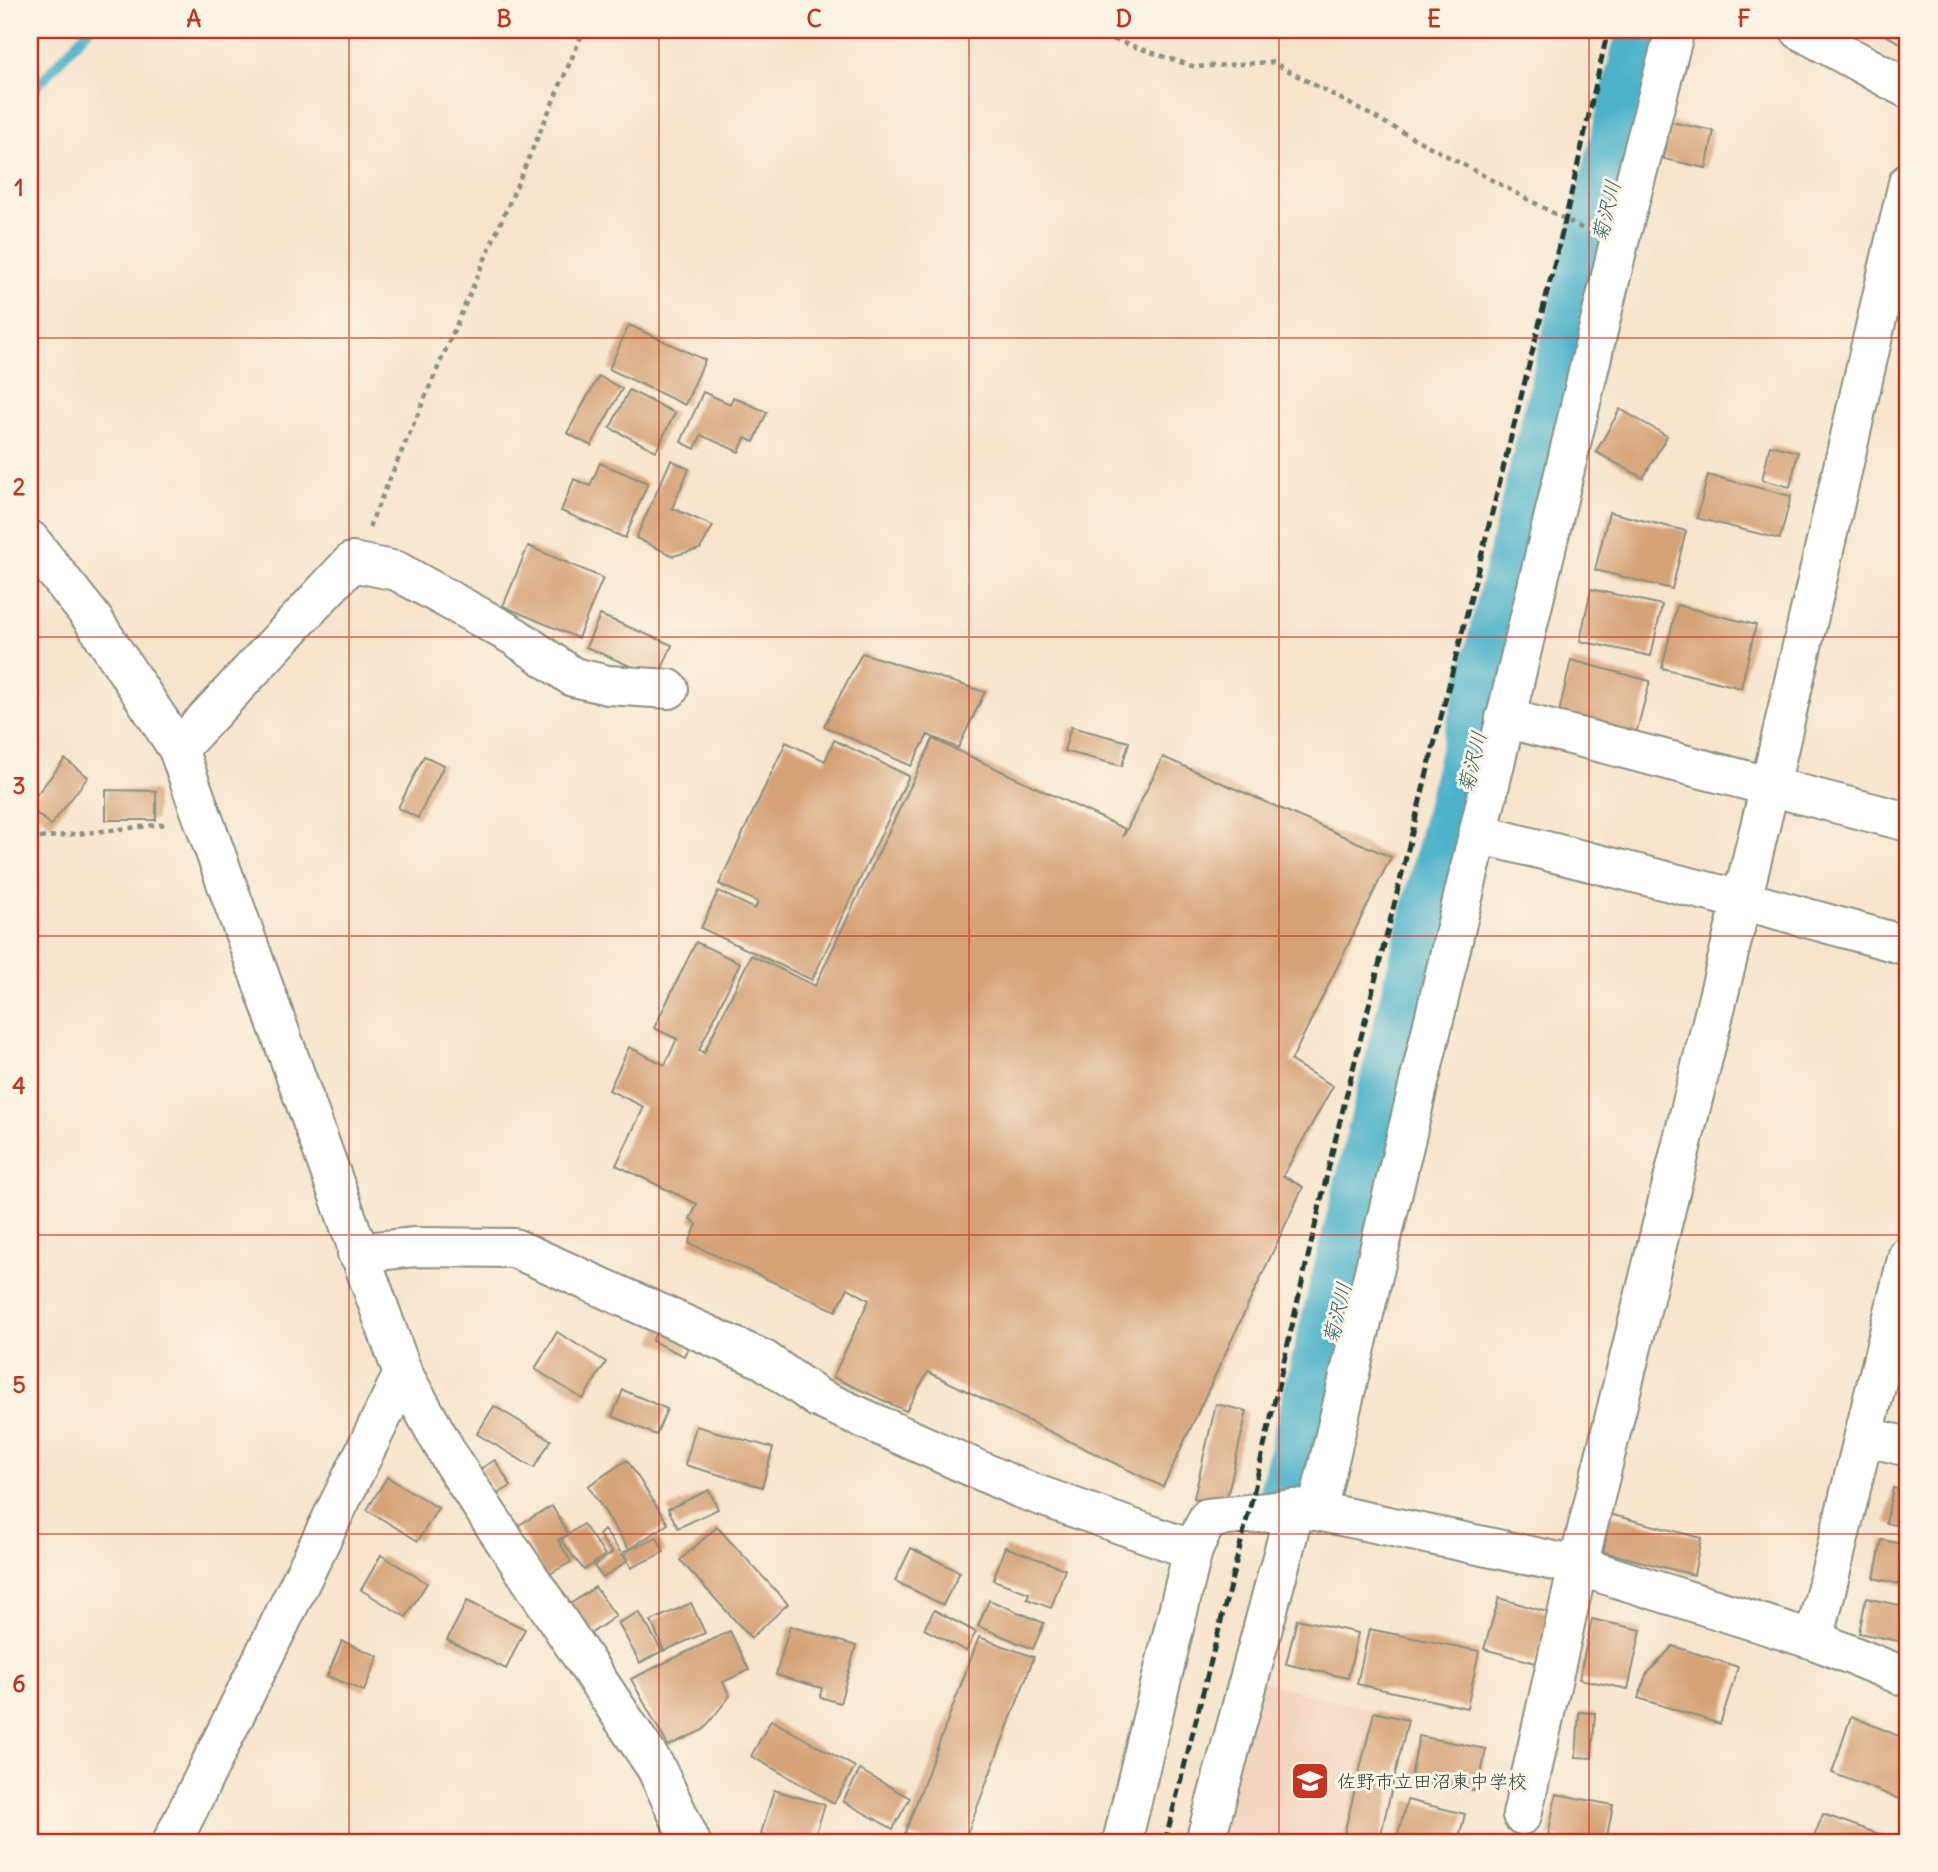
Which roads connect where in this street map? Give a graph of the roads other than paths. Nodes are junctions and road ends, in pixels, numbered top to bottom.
1 (1675, 30) edge
2 (1800, 30) edge
3 (1908, 89) edge
4 (1908, 183) edge
5 (30, 540) edge
6 (669, 689) dead end
7 (1505, 718) junction
8 (178, 749) junction
9 (1770, 786) junction
10 (1908, 822) edge
11 (1479, 834) junction
12 (1742, 900) junction
13 (1908, 946) edge
14 (357, 1253) junction
15 (1908, 1255) edge
16 (403, 1374) junction
17 (1864, 1436) junction
18 (1908, 1447) edge
19 (1306, 1510) junction
20 (1193, 1550) junction
21 (1578, 1566) junction
22 (1814, 1640) junction
23 (1908, 1678) edge
24 (1522, 1815) dead end
25 (172, 1842) edge
26 (691, 1842) edge
27 (1122, 1842) edge
28 (1205, 1842) edge

1 - 7 street
2 - 3 street
4 - 9 street
5 - 8 street
6 - 8 street
7 - 9 street
7 - 11 street
8 - 14 street
9 - 10 street
9 - 12 street
11 - 12 street
11 - 19 street
12 - 13 street
12 - 21 street
14 - 16 street
14 - 20 street
15 - 17 street
16 - 25 street
16 - 26 street
17 - 18 street
17 - 22 street
19 - 20 street
19 - 21 street
19 - 28 street
20 - 27 street
21 - 22 street
21 - 24 street
22 - 23 street

